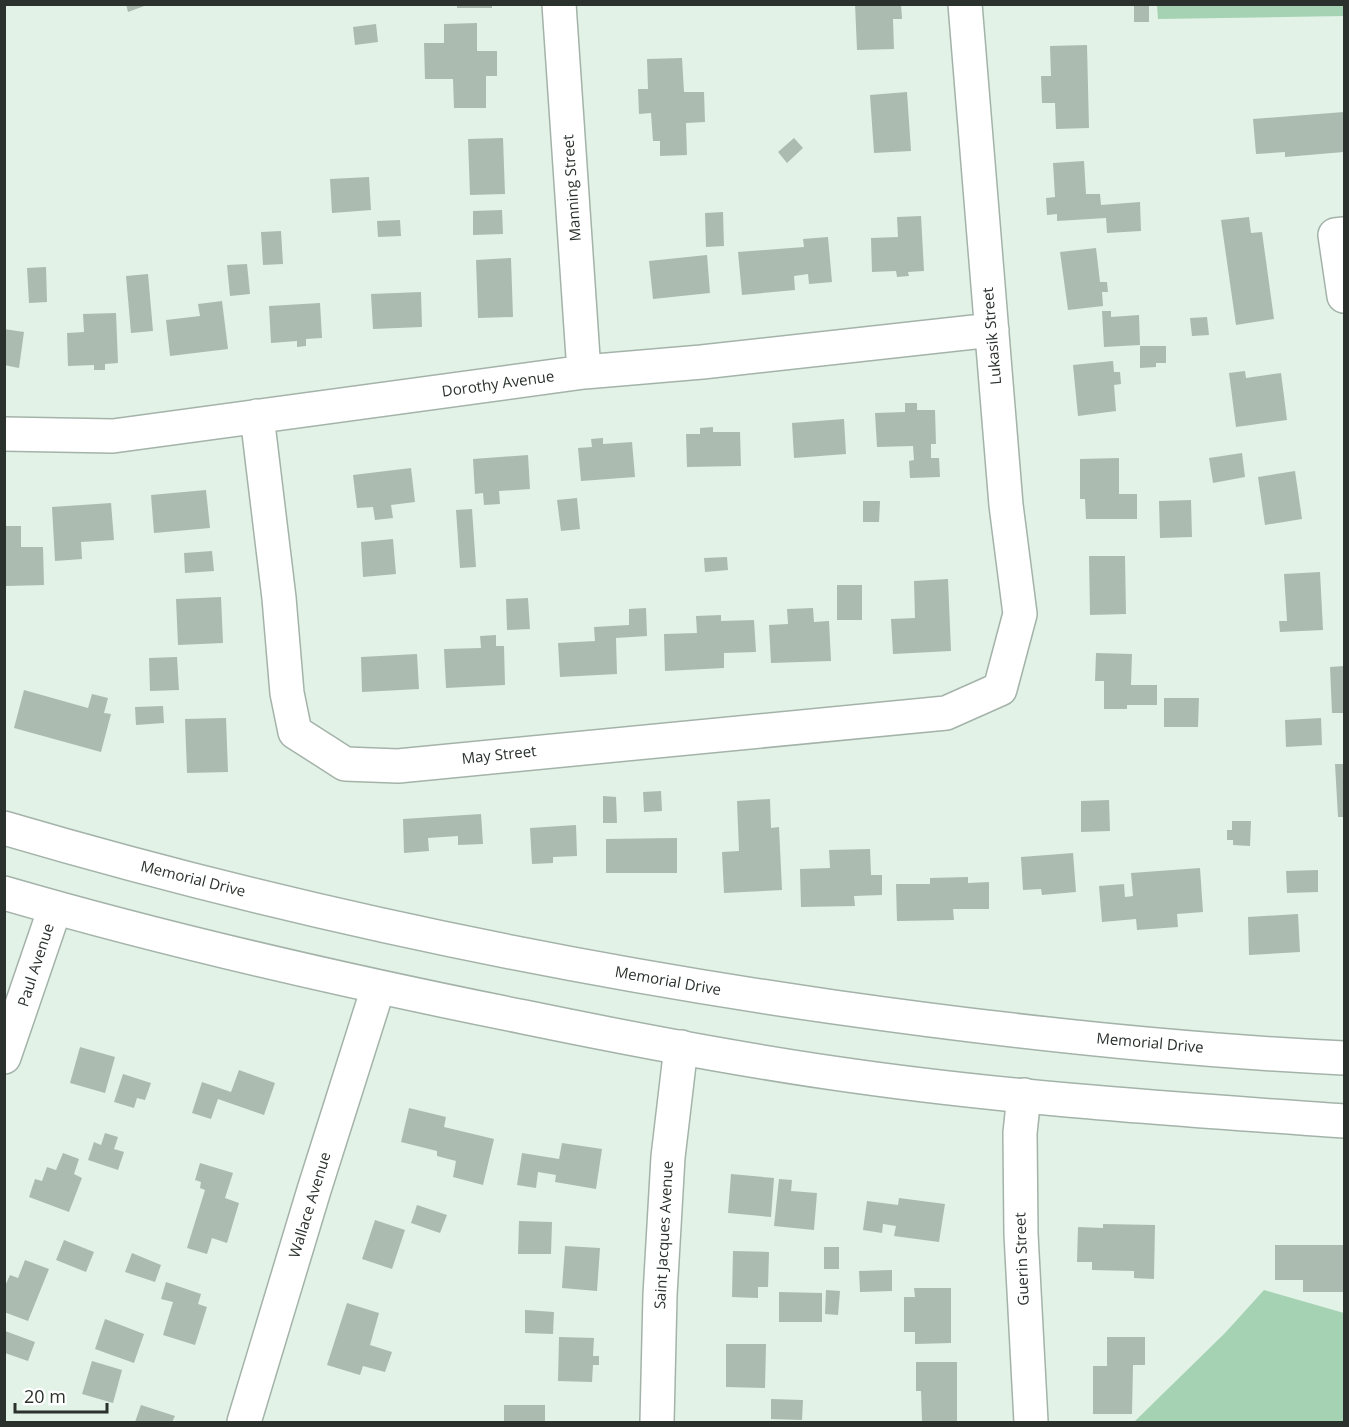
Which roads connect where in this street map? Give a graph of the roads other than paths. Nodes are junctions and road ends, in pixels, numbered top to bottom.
1 (559, 4) edge
2 (965, 4) edge
3 (1340, 235) edge
4 (1344, 296) edge
5 (992, 330) junction
6 (584, 372) junction
7 (257, 416) junction
8 (4, 434) edge
9 (1006, 665) joint
10 (4, 828) edge
11 (4, 893) edge
12 (55, 908) junction
13 (378, 988) junction
14 (681, 1047) junction
15 (4, 1057) edge
16 (1344, 1058) edge
17 (1024, 1095) junction
18 (1344, 1121) edge
19 (244, 1422) edge
20 (657, 1422) edge
21 (1031, 1422) edge

1 - 6 street, Manning Street
2 - 5 street, Lukasik Street
3 - 4 street
5 - 6 street, Dorothy Avenue
5 - 9 street, Lukasik Street
6 - 7 street, Dorothy Avenue
7 - 8 street, Dorothy Avenue
7 - 9 street, May Street
10 - 16 street, Memorial Drive
11 - 12 street
12 - 13 street
12 - 15 street, Paul Avenue
13 - 14 street
13 - 19 street, Wallace Avenue
14 - 17 street
14 - 20 street, Saint Jacques Avenue
17 - 18 street
17 - 21 street, Guerin Street

